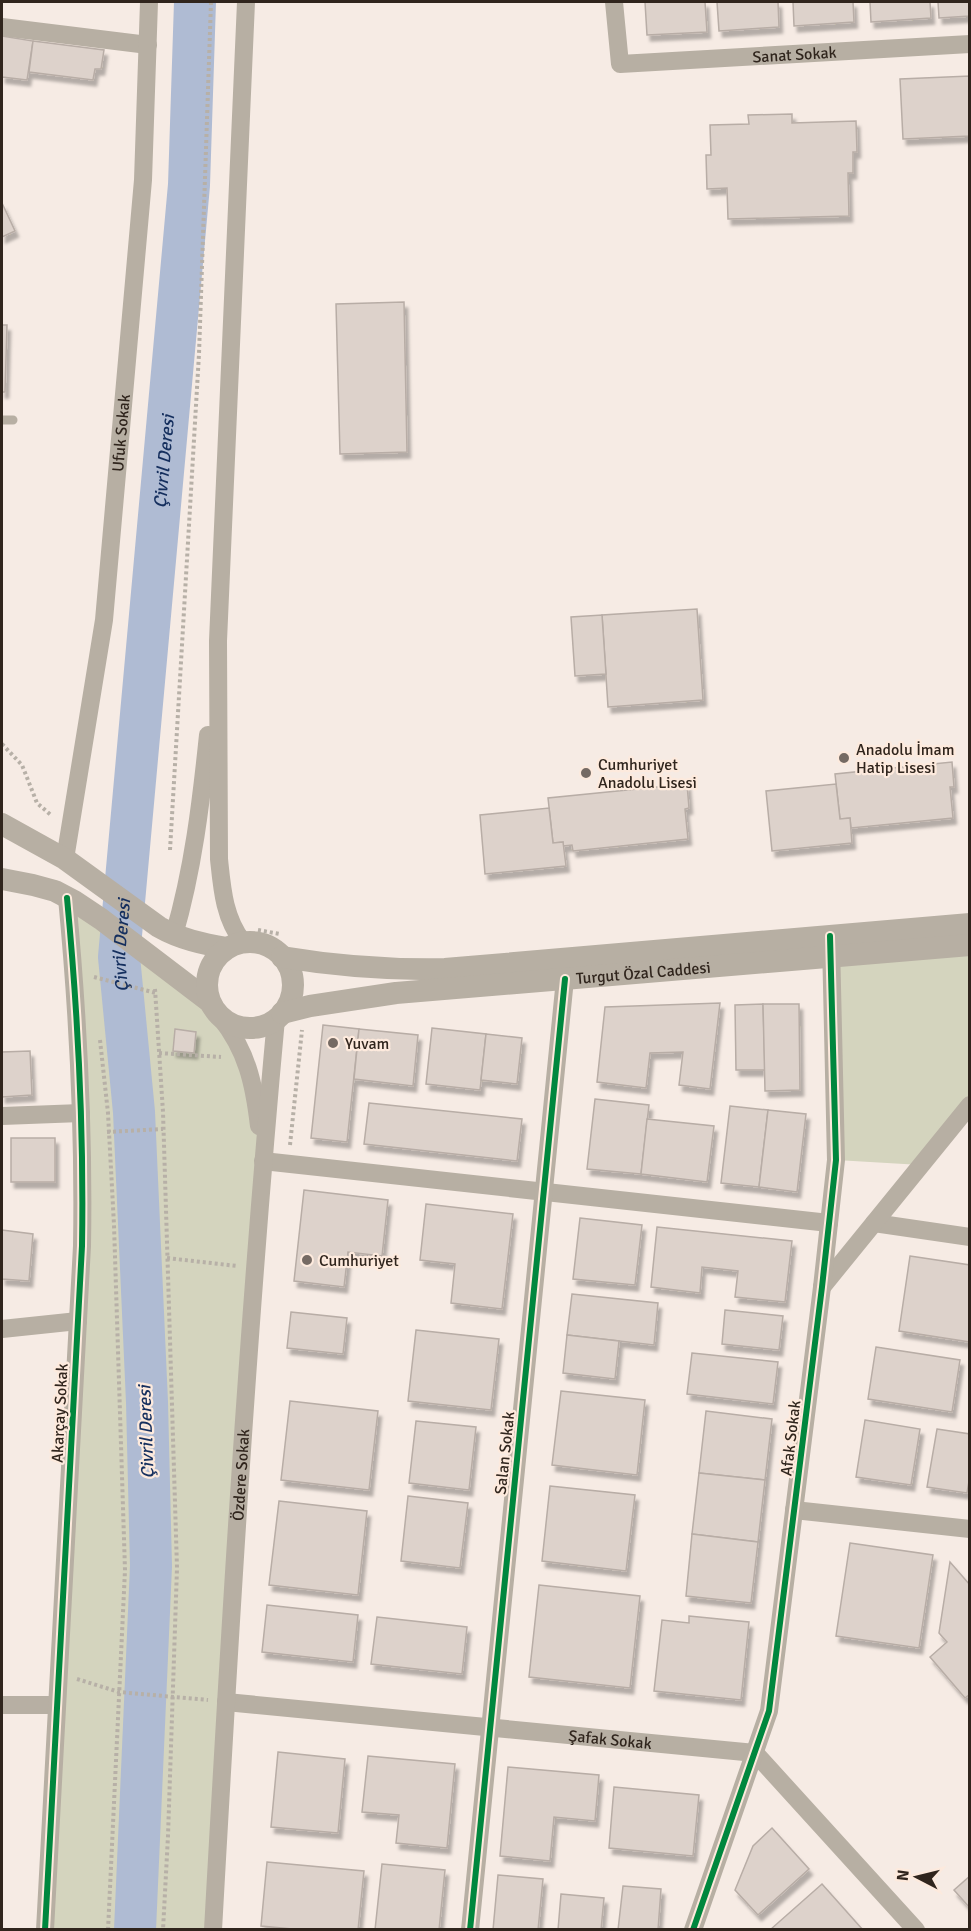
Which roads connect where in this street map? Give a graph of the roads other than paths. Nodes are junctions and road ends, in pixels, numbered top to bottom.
1 (149, 2) edge
2 (246, 2) edge
3 (614, 2) edge
4 (2, 27) edge
5 (969, 44) edge
6 (148, 45) junction
7 (2, 420) edge
8 (13, 420) dead end
9 (218, 641) junction
10 (2, 824) edge
11 (65, 860) junction
12 (2, 879) edge
13 (67, 898) junction
14 (969, 924) edge
15 (166, 931) junction
16 (235, 945) junction
17 (969, 945) edge
18 (831, 946) junction
19 (282, 957) junction
20 (565, 980) junction
21 (215, 1009) junction
22 (279, 1016) junction
23 (969, 1105) edge
24 (81, 1113) junction
25 (2, 1116) edge
26 (263, 1161) junction
27 (544, 1192) junction
28 (829, 1223) junction
29 (874, 1223) junction
30 (969, 1237) edge
31 (822, 1287) junction
32 (78, 1321) junction
33 (2, 1329) edge
34 (794, 1510) junction
35 (969, 1529) edge
36 (226, 1702) junction
37 (2, 1705) edge
38 (57, 1705) junction
39 (490, 1728) junction
40 (755, 1753) junction
41 (45, 1929) edge
42 (213, 1929) edge
43 (470, 1929) edge
44 (693, 1929) edge
45 (916, 1929) edge

1 - 6 street, Ufuk Sokak
2 - 9 street
3 - 5 street, Sanat Sokak
4 - 6 street
6 - 11 street, Ufuk Sokak
7 - 8 lane
9 - 15 street
9 - 16 street
10 - 11 street
11 - 15 street
12 - 13 street
13 - 21 street
13 - 24 street, Akarçay Sokak
14 - 18 street, Turgut Özal Caddesi
15 - 16 street
16 - 19 street
16 - 21 street
17 - 18 street, Turgut Özal Caddesi
18 - 19 street, Turgut Özal Caddesi
18 - 20 street, Turgut Özal Caddesi
18 - 28 street, Afak Sokak
19 - 22 street
20 - 22 street, Turgut Özal Caddesi
20 - 27 street, Salan Sokak
21 - 22 street
21 - 26 street
22 - 26 street, Özdere Sokak
23 - 29 street
24 - 25 street
24 - 32 street, Akarçay Sokak
26 - 27 street
26 - 36 street, Özdere Sokak
27 - 28 street
27 - 39 street, Salan Sokak
28 - 31 street, Afak Sokak
29 - 30 street
29 - 31 street
31 - 34 street, Afak Sokak
32 - 33 street
32 - 38 street, Akarçay Sokak
34 - 35 street
34 - 40 street, Afak Sokak
36 - 39 street, Şafak Sokak
36 - 42 street, Özdere Sokak
37 - 38 street
38 - 41 street, Akarçay Sokak
39 - 40 street, Şafak Sokak
39 - 43 street, Salan Sokak
40 - 44 street, Afak Sokak
40 - 45 street

